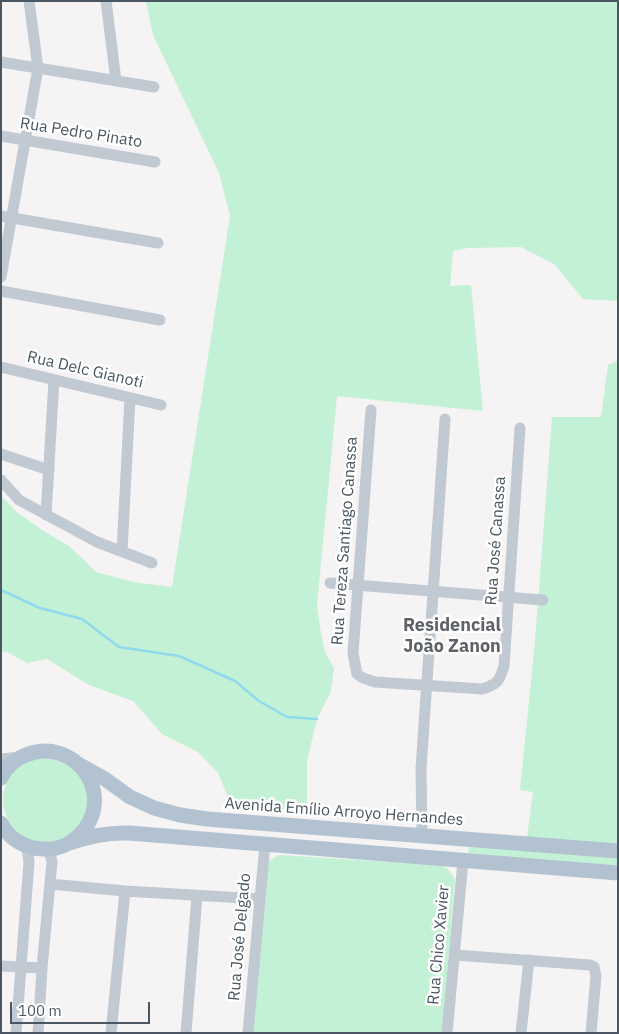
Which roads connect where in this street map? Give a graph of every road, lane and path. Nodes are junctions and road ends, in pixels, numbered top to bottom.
1 (29, 1) edge
2 (106, 1) edge
3 (1, 62) edge
4 (38, 68) junction
5 (116, 81) junction
6 (154, 87) dead end
7 (1, 136) edge
8 (25, 140) junction
9 (155, 162) dead end
10 (6, 217) edge
11 (158, 243) dead end
12 (1, 277) edge
13 (1, 291) edge
14 (160, 320) dead end
15 (1, 367) edge
16 (54, 380) junction
17 (130, 398) junction
18 (162, 405) dead end
19 (371, 410) dead end
20 (445, 419) dead end
21 (520, 428) dead end
22 (1, 454) edge
23 (49, 470) junction
24 (1, 480) edge
25 (46, 515) junction
26 (122, 551) junction
27 (152, 563) dead end
28 (330, 583) dead end
29 (358, 585) junction
30 (433, 591) junction
31 (508, 597) junction
32 (543, 600) dead end
33 (427, 685) junction
34 (21, 757) junction
35 (1, 759) edge
36 (80, 765) junction
37 (1, 778) edge
38 (267, 824) junction
39 (4, 831) edge
40 (422, 835) junction
41 (462, 838) junction
42 (69, 843) junction
43 (265, 844) junction
44 (27, 846) junction
45 (49, 850) junction
46 (618, 851) edge
47 (463, 861) junction
48 (618, 873) edge
49 (50, 884) junction
50 (125, 891) junction
51 (198, 896) junction
52 (260, 899) junction
53 (454, 955) junction
54 (529, 960) junction
55 (1, 966) edge
56 (21, 967) junction
57 (42, 968) junction
58 (16, 1033) edge
59 (38, 1033) edge
60 (111, 1033) edge
61 (186, 1033) edge
62 (248, 1033) edge
63 (446, 1033) edge
64 (521, 1033) edge
65 (591, 1033) edge

1 - 4 street
2 - 5 street
3 - 4 street
4 - 5 street
4 - 8 street
5 - 6 street
7 - 8 street, Rua Pedro Pinato
8 - 9 street, Rua Pedro Pinato
8 - 10 street
10 - 11 street
10 - 12 street
13 - 14 street
15 - 16 street, Rua Delc Gianoti
16 - 17 street, Rua Delc Gianoti
16 - 23 street
17 - 18 street, Rua Delc Gianoti
17 - 26 street
19 - 29 street, Rua Tereza Santiago Canassa
20 - 30 street
21 - 31 street, Rua José Canassa
22 - 23 street
23 - 25 street
24 - 25 street
25 - 26 street
26 - 27 street
28 - 29 street
29 - 30 street
29 - 33 street, Rua Tereza Santiago Canassa
30 - 31 street
30 - 33 street
31 - 32 street
31 - 33 street, Rua José Canassa
33 - 40 street
34 - 35 street
34 - 36 main road, Avenida Emílio Arroyo Hernandes
34 - 37 main road
36 - 38 main road, Avenida Emílio Arroyo Hernandes
36 - 42 main road
38 - 40 main road, Avenida Emílio Arroyo Hernandes
38 - 43 main road
39 - 44 main road
40 - 41 main road, Avenida Emílio Arroyo Hernandes
41 - 46 main road, Avenida Emílio Arroyo Hernandes
41 - 47 main road
42 - 43 main road
42 - 45 main road
43 - 47 main road
43 - 52 street, Rua José Delgado
44 - 45 main road
44 - 56 street
45 - 49 street
47 - 48 main road
47 - 53 street, Rua Chico Xavier
49 - 50 street
49 - 57 street
50 - 51 street
50 - 60 street
51 - 52 street
51 - 61 street
52 - 62 street, Rua José Delgado
53 - 54 street
53 - 63 street, Rua Chico Xavier
54 - 64 street
54 - 65 street
55 - 56 street
56 - 57 street
56 - 58 street
57 - 59 street

